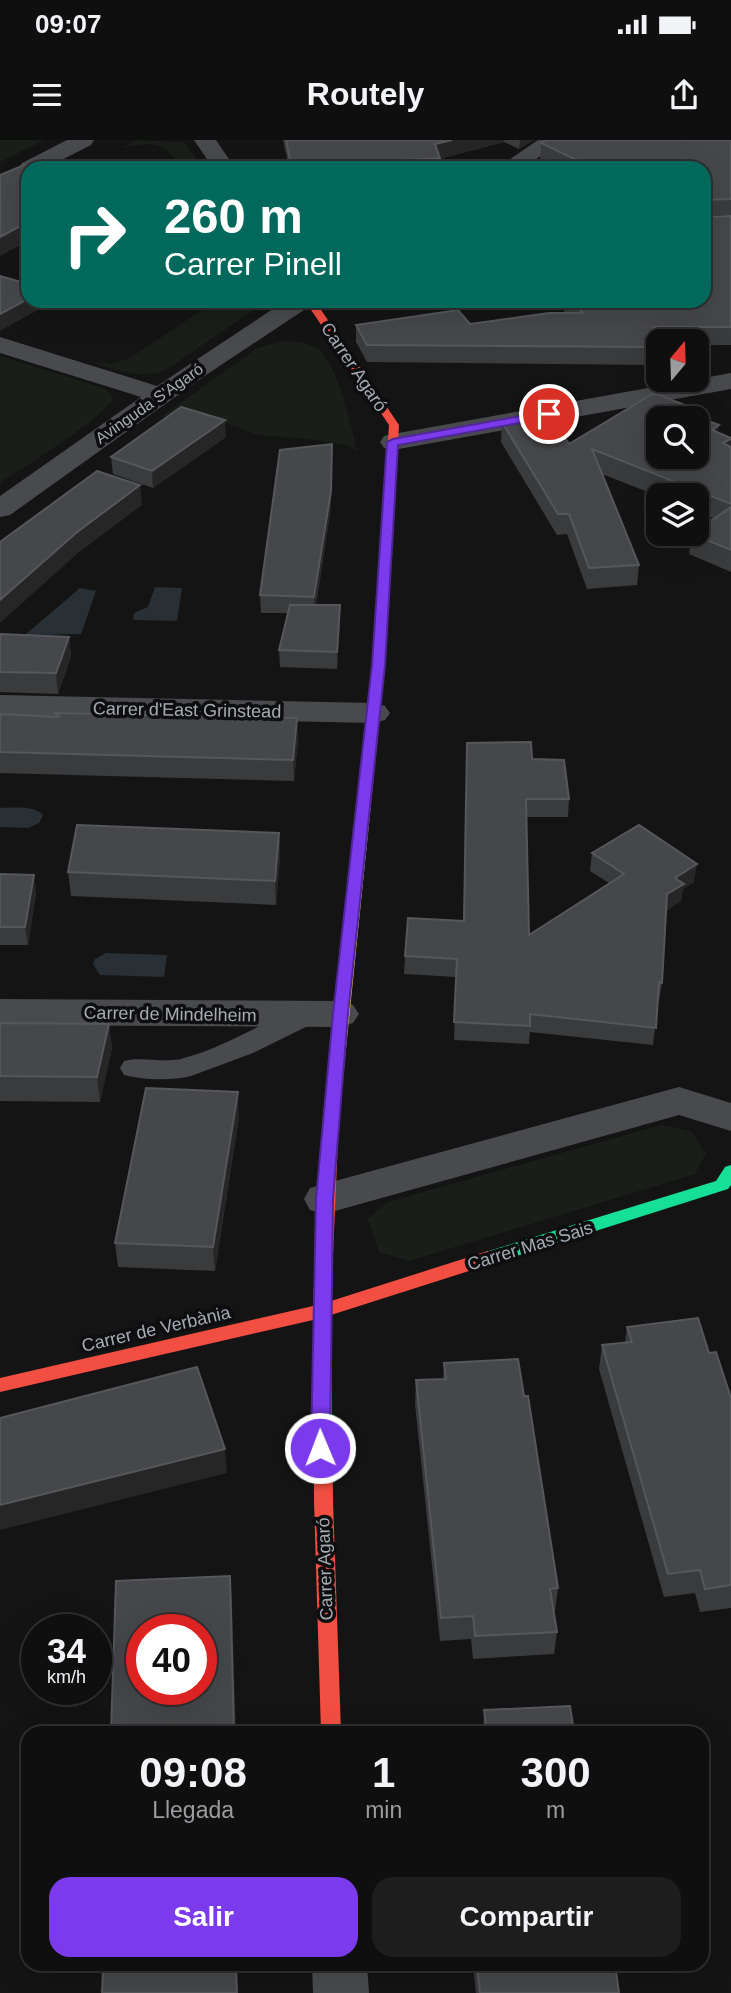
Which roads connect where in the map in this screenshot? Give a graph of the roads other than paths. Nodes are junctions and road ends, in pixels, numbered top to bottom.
1 (83, 140) edge
2 (205, 140) edge
3 (553, 140) edge
4 (43, 161) edge
5 (218, 161) edge
6 (519, 161) edge
7 (290, 308) edge
8 (315, 308) edge
9 (0, 345) edge
10 (731, 381) edge
11 (160, 395) junction
12 (393, 442) junction
13 (0, 509) edge
14 (0, 705) edge
15 (374, 713) junction
16 (0, 1012) edge
17 (326, 1014) junction
18 (133, 1068) dead end
19 (731, 1117) edge
20 (731, 1171) edge
21 (324, 1199) junction
22 (321, 1311) junction
23 (0, 1385) edge
24 (331, 1726) edge
25 (340, 1971) edge
26 (341, 1993) edge

1 - 4 street
2 - 5 street
3 - 6 street
7 - 11 street, Avinguda S'Agaró
8 - 12 street, Carrer Agaró
9 - 11 street
10 - 12 street
11 - 13 street, Avinguda S'Agaró
12 - 15 street, Carrer Agaró
14 - 15 street, Carrer d'East Grinstead
15 - 17 street, Carrer Agaró
16 - 17 street, Carrer de Mindelheim
17 - 18 lane
17 - 21 street, Carrer Agaró
19 - 21 street
20 - 22 street, Carrer Mas Sais
21 - 22 street, Carrer Agaró
22 - 23 street, Carrer de Verbània
22 - 24 street, Carrer Agaró
25 - 26 street

